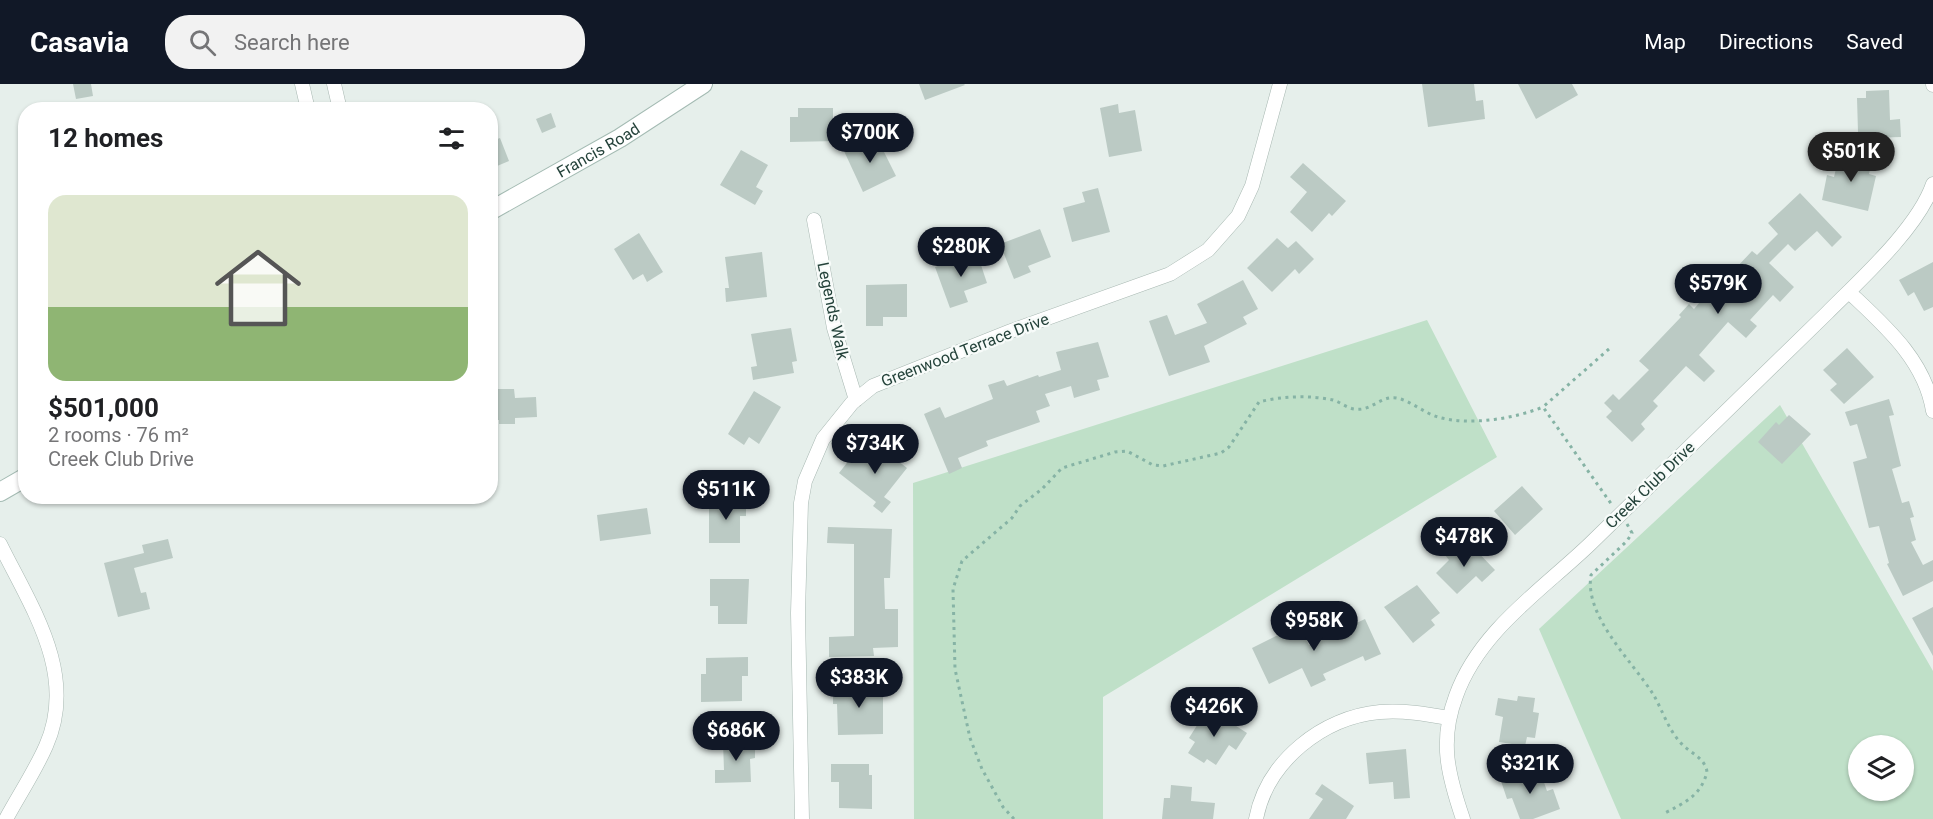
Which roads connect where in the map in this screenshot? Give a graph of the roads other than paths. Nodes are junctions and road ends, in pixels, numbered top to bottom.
1 (302, 84) edge
2 (334, 84) edge
3 (703, 84) edge
4 (1280, 84) edge
5 (306, 102) edge
6 (338, 102) edge
7 (1933, 184) edge
8 (498, 207) edge
9 (814, 220) dead end
10 (1849, 292) junction
11 (856, 400) junction
12 (1933, 411) edge
13 (18, 482) edge
14 (0, 492) edge
15 (0, 544) edge
16 (1449, 718) junction
17 (6, 819) edge
18 (802, 819) edge
19 (1256, 819) edge
20 (1463, 819) edge

1 - 5 street
2 - 6 street
3 - 8 street, Francis Road
4 - 11 street, Greenwood Terrace Drive
7 - 10 street, Creek Club Drive
9 - 11 street, Legends Walk
10 - 12 street
10 - 16 street, Creek Club Drive
11 - 18 street, Greenwood Terrace Drive
13 - 14 street
15 - 17 street
16 - 19 street
16 - 20 street, Creek Club Drive

